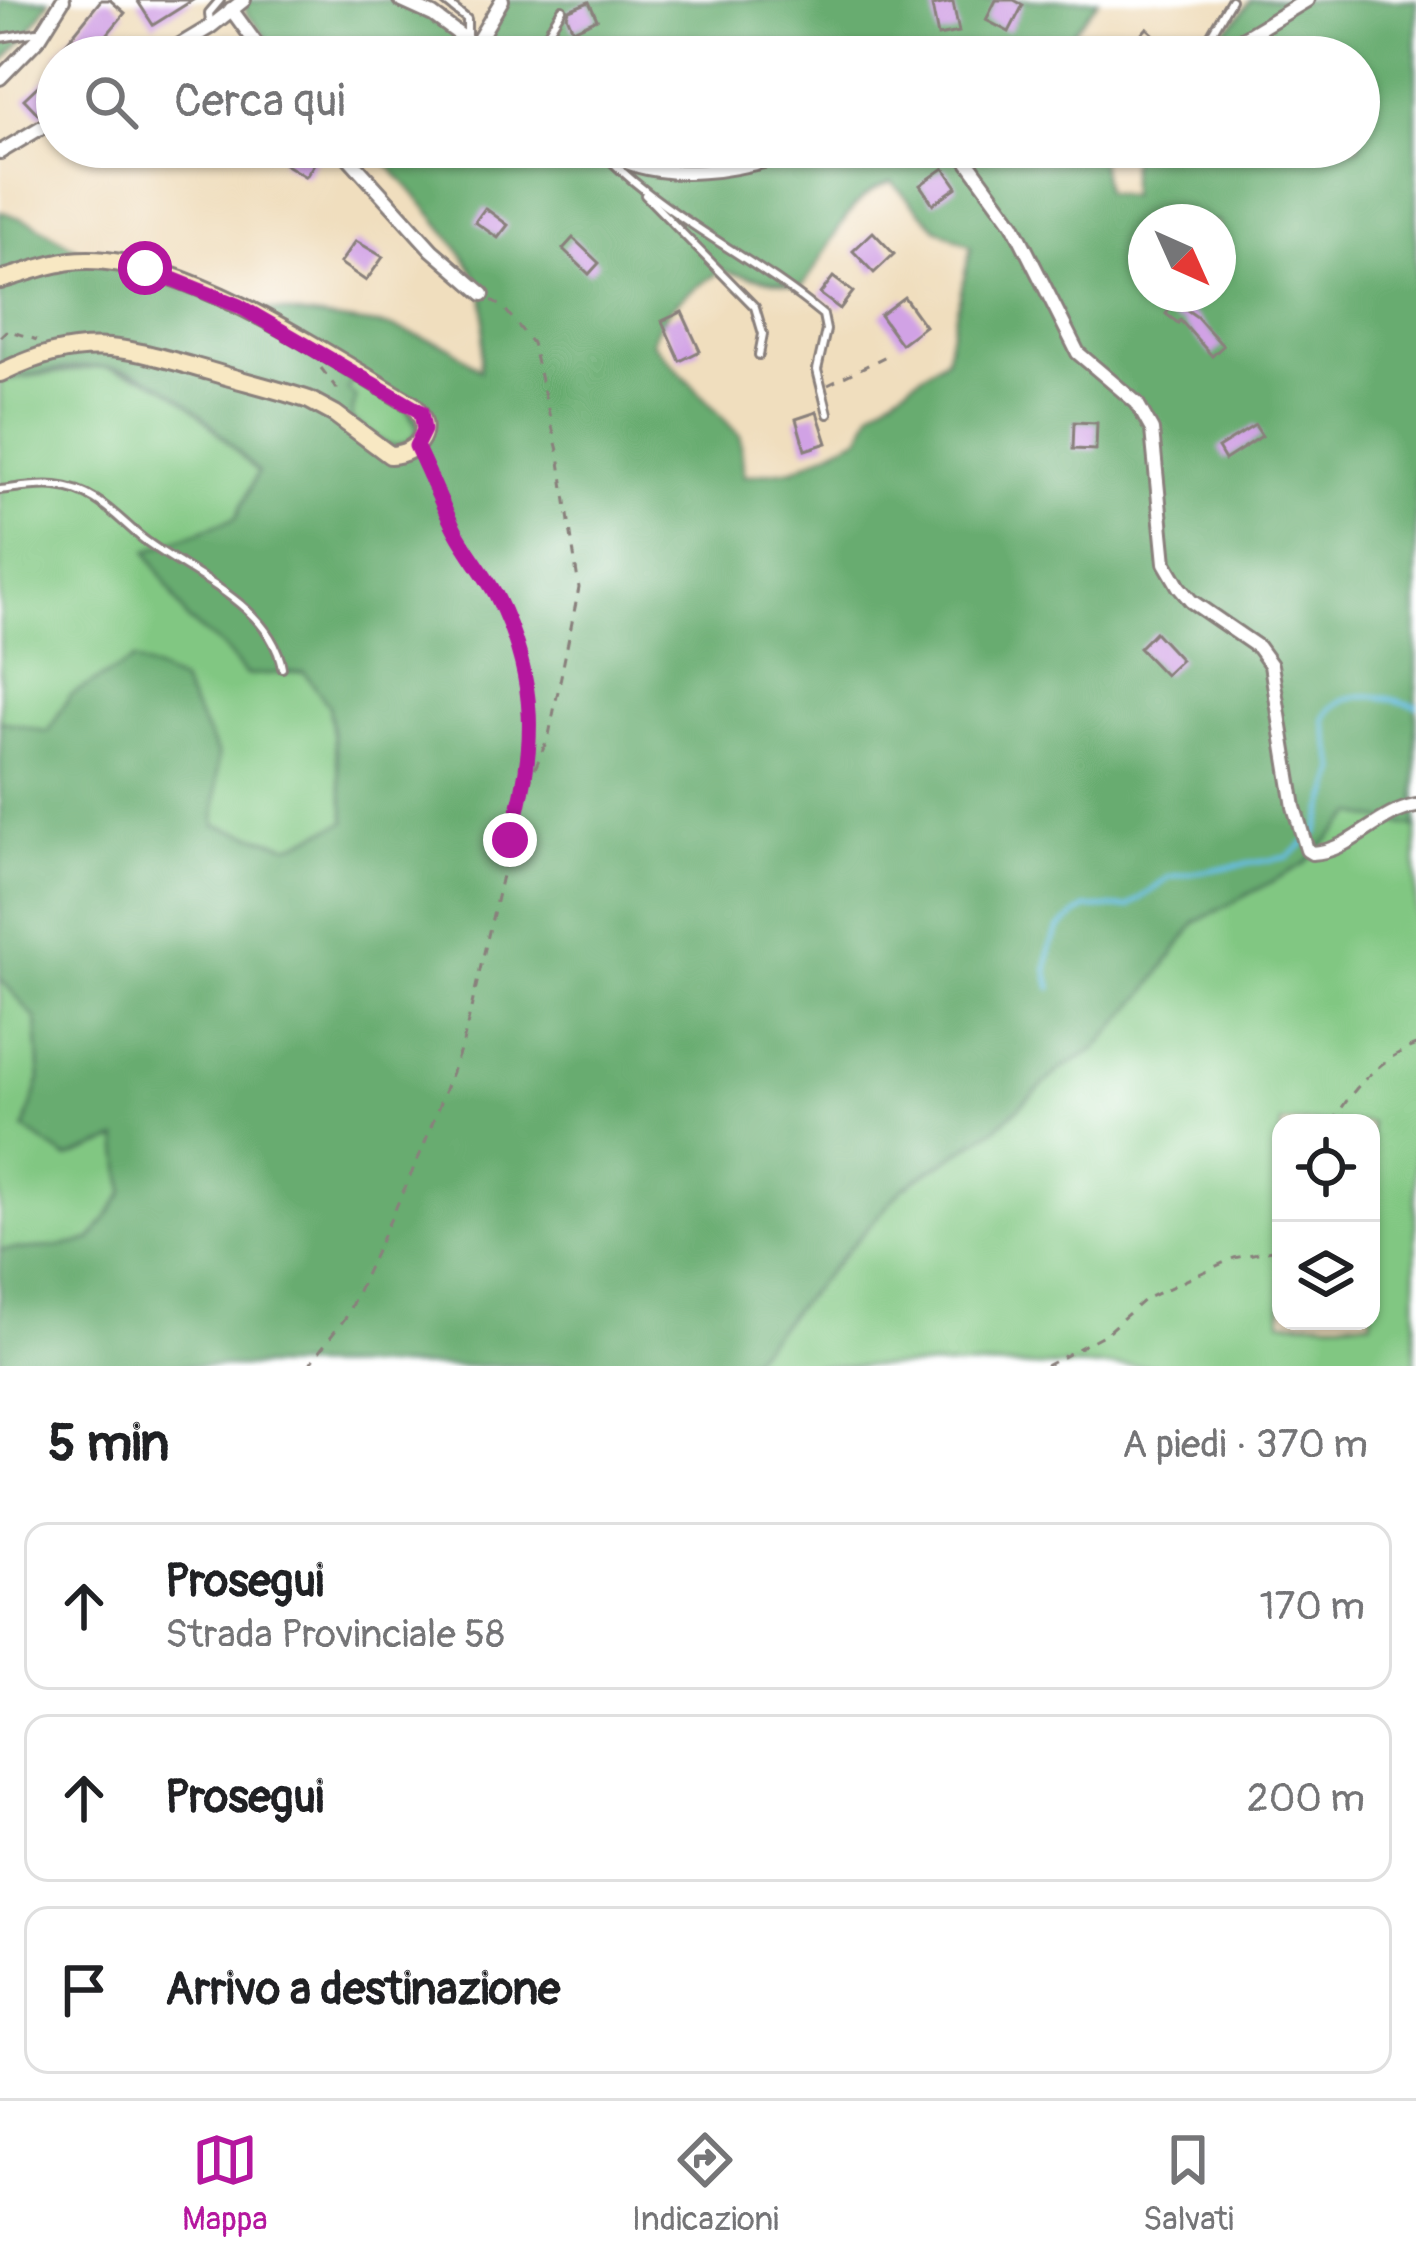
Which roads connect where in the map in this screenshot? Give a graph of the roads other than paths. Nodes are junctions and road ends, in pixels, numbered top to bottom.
1 (63, 0) edge
2 (201, 0) edge
3 (244, 0) edge
4 (400, 0) edge
5 (443, 0) edge
6 (502, 0) edge
7 (1231, 0) edge
8 (1307, 0) edge
9 (225, 4) edge
10 (562, 9) dead end
11 (210, 20) junction
12 (44, 30) junction
13 (38, 36) edge
14 (188, 36) edge
15 (250, 36) edge
16 (465, 36) edge
17 (471, 36) edge
18 (476, 36) edge
19 (546, 36) edge
20 (1210, 36) edge
21 (1247, 36) edge
22 (0, 38) edge
23 (36, 39) edge
24 (0, 77) edge
25 (36, 131) edge
26 (0, 152) edge
27 (357, 168) edge
28 (618, 168) edge
29 (640, 168) edge
30 (728, 168) edge
31 (972, 168) edge
32 (638, 188) junction
33 (0, 280) edge
34 (483, 294) road end
35 (759, 356) dead end
36 (0, 373) edge
37 (828, 414) dead end
38 (0, 490) edge
39 (282, 668) dead end
40 (1416, 806) edge

1 - 12 street
2 - 11 lane
3 - 9 street
4 - 16 street
5 - 17 lane
6 - 18 street
7 - 20 lane
8 - 21 street
9 - 11 street
9 - 15 street
10 - 19 lane
11 - 14 street
12 - 13 street
12 - 22 lane
23 - 24 street
25 - 26 street
27 - 34 street
28 - 32 lane
29 - 30 street
31 - 40 street
32 - 35 lane
32 - 37 lane
33 - 36 street
38 - 39 lane

